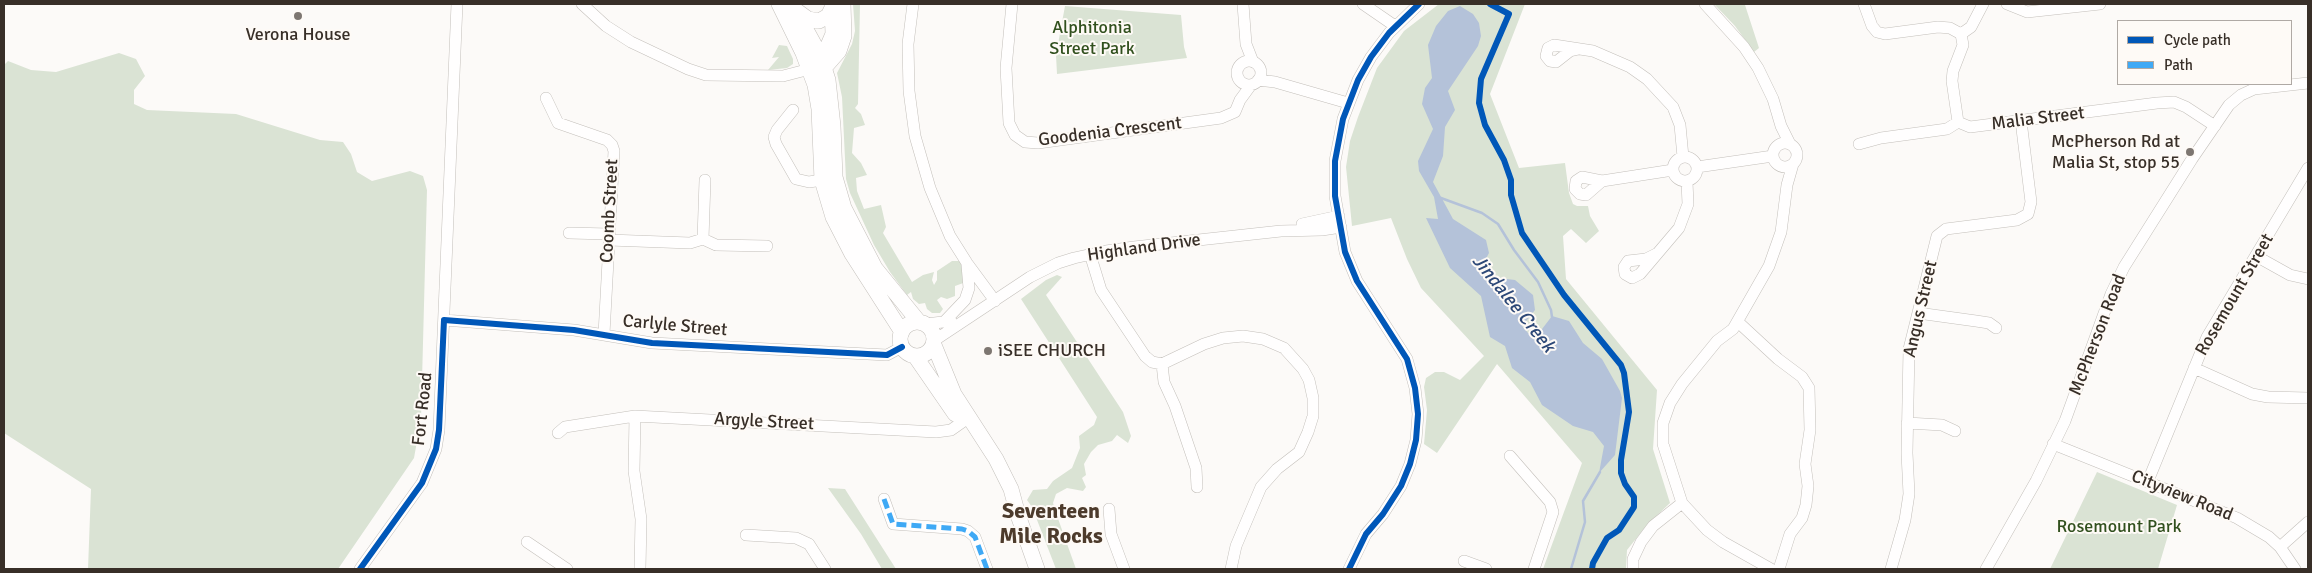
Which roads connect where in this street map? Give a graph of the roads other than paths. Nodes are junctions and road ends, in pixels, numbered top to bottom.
1 (457, 4) edge
2 (582, 4) edge
3 (780, 4) edge
4 (836, 4) edge
5 (913, 4) edge
6 (1012, 4) edge
7 (1243, 4) edge
8 (1419, 4) edge
9 (1705, 4) edge
10 (1864, 4) edge
11 (1983, 4) edge
12 (2007, 4) edge
13 (2100, 4) edge
14 (794, 7) edge
15 (1366, 7) edge
16 (1392, 29) junction
17 (1960, 34) junction
18 (1246, 44) junction
19 (1579, 49) dead end
20 (818, 64) junction
21 (1240, 64) junction
22 (1253, 76) junction
23 (2308, 83) edge
24 (2290, 85) edge
25 (2292, 85) edge
26 (546, 98) dead end
27 (1348, 103) junction
28 (793, 110) dead end
29 (2021, 121) junction
30 (1958, 122) junction
31 (2215, 126) junction
32 (1859, 144) dead end
33 (1780, 149) junction
34 (1683, 157) junction
35 (1794, 164) junction
36 (1697, 167) junction
37 (1782, 167) junction
38 (2308, 168) edge
39 (1673, 170) junction
40 (705, 180) dead end
41 (822, 180) junction
42 (1602, 181) dead end
43 (1687, 182) junction
44 (1787, 185) junction
45 (1340, 222) junction
46 (569, 233) dead end
47 (609, 237) junction
48 (703, 239) junction
49 (767, 246) dead end
50 (1090, 254) junction
51 (1656, 254) dead end
52 (2256, 256) junction
53 (967, 263) junction
54 (2308, 279) edge
55 (996, 301) junction
56 (1918, 313) junction
57 (444, 320) junction
58 (963, 320) junction
59 (945, 321) junction
60 (1738, 322) junction
61 (922, 323) junction
62 (1996, 328) dead end
63 (604, 334) junction
64 (902, 340) junction
65 (934, 342) junction
66 (916, 356) junction
67 (1162, 364) junction
68 (2194, 368) junction
69 (2308, 398) edge
70 (635, 416) junction
71 (965, 420) junction
72 (1907, 423) junction
73 (1955, 431) dead end
74 (558, 433) dead end
75 (2053, 444) junction
76 (1510, 456) dead end
77 (1208, 466) dead end
78 (1196, 468) junction
79 (2148, 482) junction
80 (1197, 487) dead end
81 (884, 499) dead end
82 (1682, 503) junction
83 (1109, 509) dead end
84 (2308, 522) edge
85 (746, 535) dead end
86 (527, 542) dead end
87 (2280, 547) junction
88 (1464, 561) dead end
89 (360, 569) edge
90 (567, 569) edge
91 (640, 569) edge
92 (826, 569) edge
93 (987, 569) edge
94 (1037, 569) edge
95 (1124, 569) edge
96 (1231, 569) edge
97 (1349, 569) edge
98 (1486, 569) edge
99 (1534, 569) edge
100 (1633, 569) edge
101 (1771, 569) edge
102 (1779, 569) edge
103 (1891, 569) edge
104 (1986, 569) edge
105 (2295, 569) edge

1 - 57 street, Fort Road
2 - 20 street
3 - 20 main road
4 - 14 main road
4 - 20 main road
5 - 53 street
6 - 22 street, Goodenia Crescent
7 - 18 street
8 - 16 street
9 - 33 street
10 - 17 street
11 - 17 street
12 - 13 street
14 - 20 main road
15 - 16 street
16 - 27 street
17 - 30 street
18 - 21 street, Goodenia Crescent
18 - 22 street
19 - 34 street
20 - 41 main road
20 - 61 main road
21 - 22 street
21 - 22 street, Goodenia Crescent
22 - 27 street
23 - 25 street, McPherson Road
24 - 31 street, McPherson Road
26 - 47 street, Coomb Street
27 - 45 street
28 - 41 street
29 - 30 street, Malia Street
29 - 31 street, Malia Street
29 - 56 street, Angus Street
30 - 32 street
31 - 75 street, McPherson Road
33 - 35 street
33 - 36 street
33 - 37 street
34 - 36 street
34 - 39 street
35 - 37 street
35 - 44 street
36 - 43 street
37 - 44 street
38 - 52 street, Rosemount Street
39 - 42 street
39 - 43 street
40 - 48 street
41 - 64 main road
43 - 51 street
44 - 60 street
45 - 50 street, Highland Drive
45 - 97 street
46 - 47 street
47 - 48 street
47 - 63 street, Coomb Street
48 - 49 street
50 - 55 street, Highland Drive
50 - 67 street
52 - 54 street
52 - 68 street, Rosemount Street
53 - 55 street
53 - 59 street
55 - 58 street, Highland Drive
56 - 62 street
56 - 72 street, Angus Street
57 - 63 street, Carlyle Street
57 - 89 street, Fort Road
58 - 59 street, Highland Drive
58 - 65 street, Highland Drive
59 - 61 street, Highland Drive
60 - 82 street
60 - 102 street
61 - 64 main road
61 - 65 main road
63 - 64 street, Carlyle Street
64 - 66 main road
65 - 66 main road
65 - 71 main road
66 - 71 main road
67 - 78 street
67 - 96 street
68 - 69 street
68 - 79 street, Rosemount Street
70 - 71 street, Argyle Street
70 - 74 street, Argyle Street
70 - 91 street
71 - 94 main road
72 - 73 street
72 - 103 street, Angus Street
75 - 79 street, Cityview Road
75 - 104 street, McPherson Road
76 - 99 street
77 - 78 street
78 - 80 street
79 - 87 street, Cityview Road
81 - 93 street
82 - 100 street
82 - 101 street
83 - 95 street
84 - 87 street
85 - 92 street
86 - 90 street
87 - 105 street, Cityview Road
88 - 98 street

